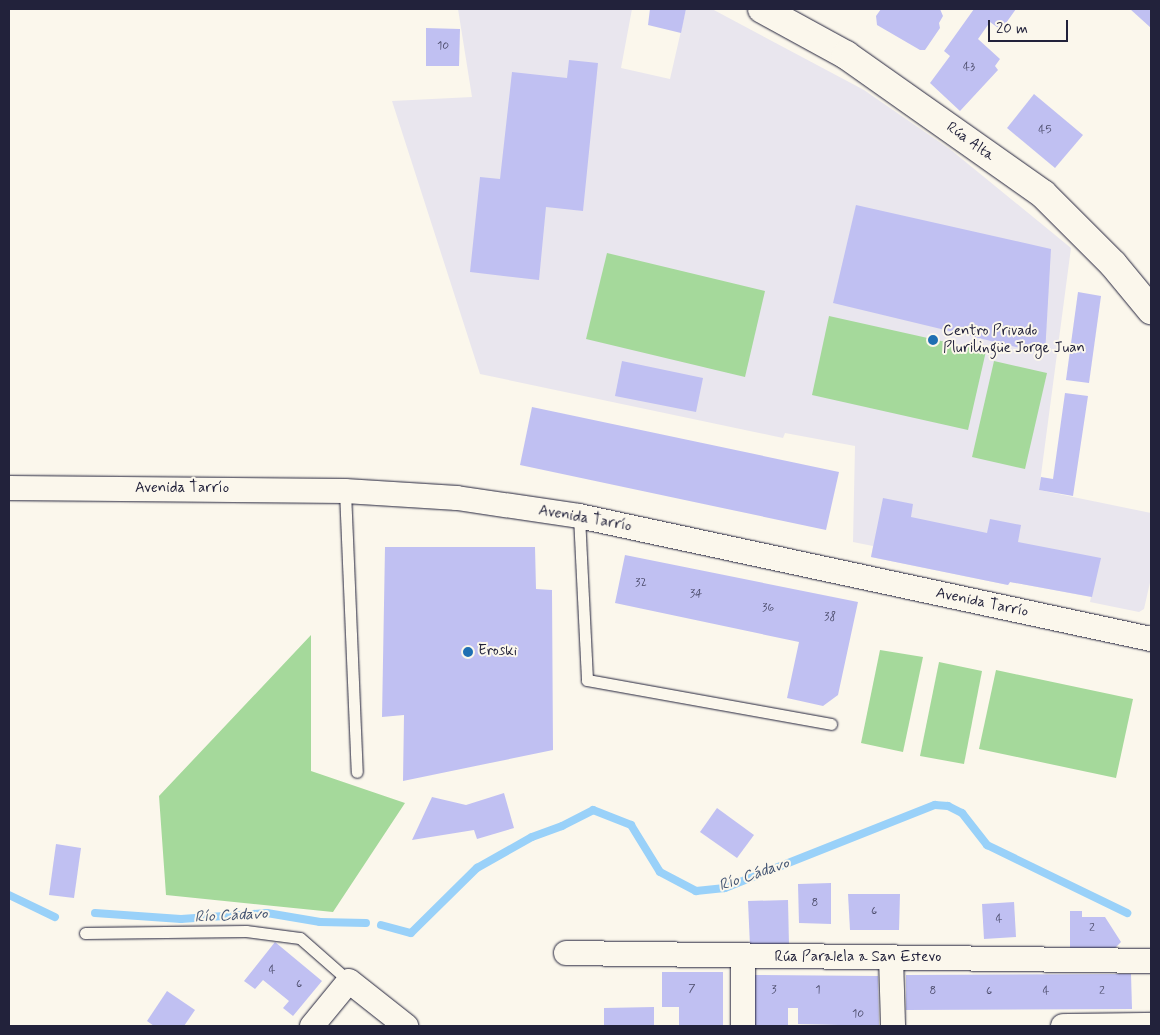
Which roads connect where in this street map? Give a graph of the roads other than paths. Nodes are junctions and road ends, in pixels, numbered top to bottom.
1 (762, 9) edge
2 (1151, 310) edge
3 (9, 488) edge
4 (345, 491) junction
5 (579, 516) junction
6 (1151, 639) edge
7 (831, 724) dead end
8 (357, 772) dead end
9 (85, 933) dead end
10 (566, 954) dead end
11 (891, 957) junction
12 (743, 958) junction
13 (1151, 961) edge
14 (349, 981) junction
15 (1151, 1025) edge
16 (312, 1026) edge
17 (406, 1026) edge
18 (743, 1026) edge
19 (893, 1026) edge
20 (1063, 1026) edge

1 - 2 street, Rúa Alta
3 - 4 street, Avenida Tarrío
4 - 5 street, Avenida Tarrío
4 - 8 lane
5 - 6 street, Avenida Tarrío
5 - 7 lane
9 - 14 lane
10 - 12 street, Rúa Paralela a San Estevo
11 - 12 street, Rúa Paralela a San Estevo
11 - 13 street, Rúa Paralela a San Estevo
11 - 19 street
12 - 18 street
14 - 16 street
14 - 17 street
15 - 20 street

